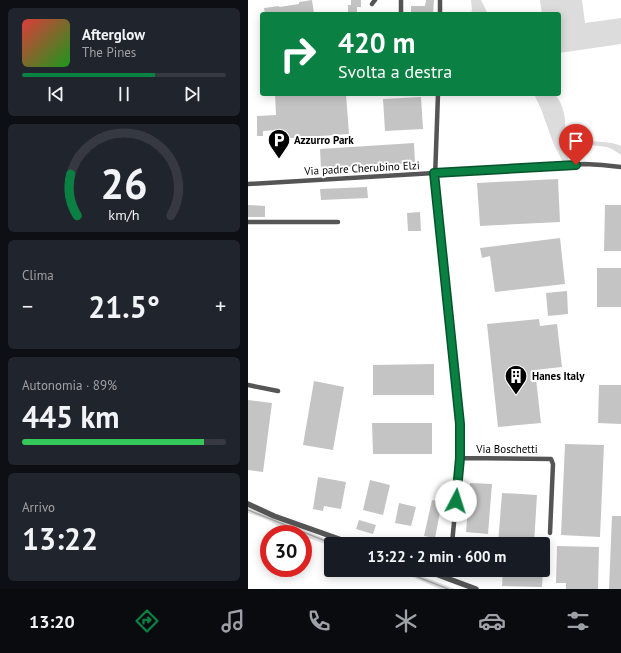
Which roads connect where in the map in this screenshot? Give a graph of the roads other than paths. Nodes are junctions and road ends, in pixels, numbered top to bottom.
1 (401, 0) edge
2 (440, 0) edge
3 (401, 12) edge
4 (440, 12) edge
5 (438, 96) edge
6 (621, 167) edge
7 (434, 173) junction
8 (248, 184) edge
9 (248, 222) edge
10 (338, 222) dead end
11 (248, 385) edge
12 (278, 391) dead end
13 (460, 458) junction
14 (248, 504) edge
15 (550, 533) dead end
16 (333, 537) edge
17 (453, 537) edge
18 (446, 577) edge
19 (449, 578) joint
20 (476, 589) edge

1 - 3 street
2 - 4 street
5 - 7 street, Via Boschetti
6 - 7 street, Via padre Cherubino Elzi
7 - 8 street, Via padre Cherubino Elzi
7 - 13 street, Via Boschetti
9 - 10 street
11 - 12 street
13 - 15 street, Via Boschetti
13 - 17 street, Via Boschetti
14 - 16 street
18 - 19 street
19 - 20 street

